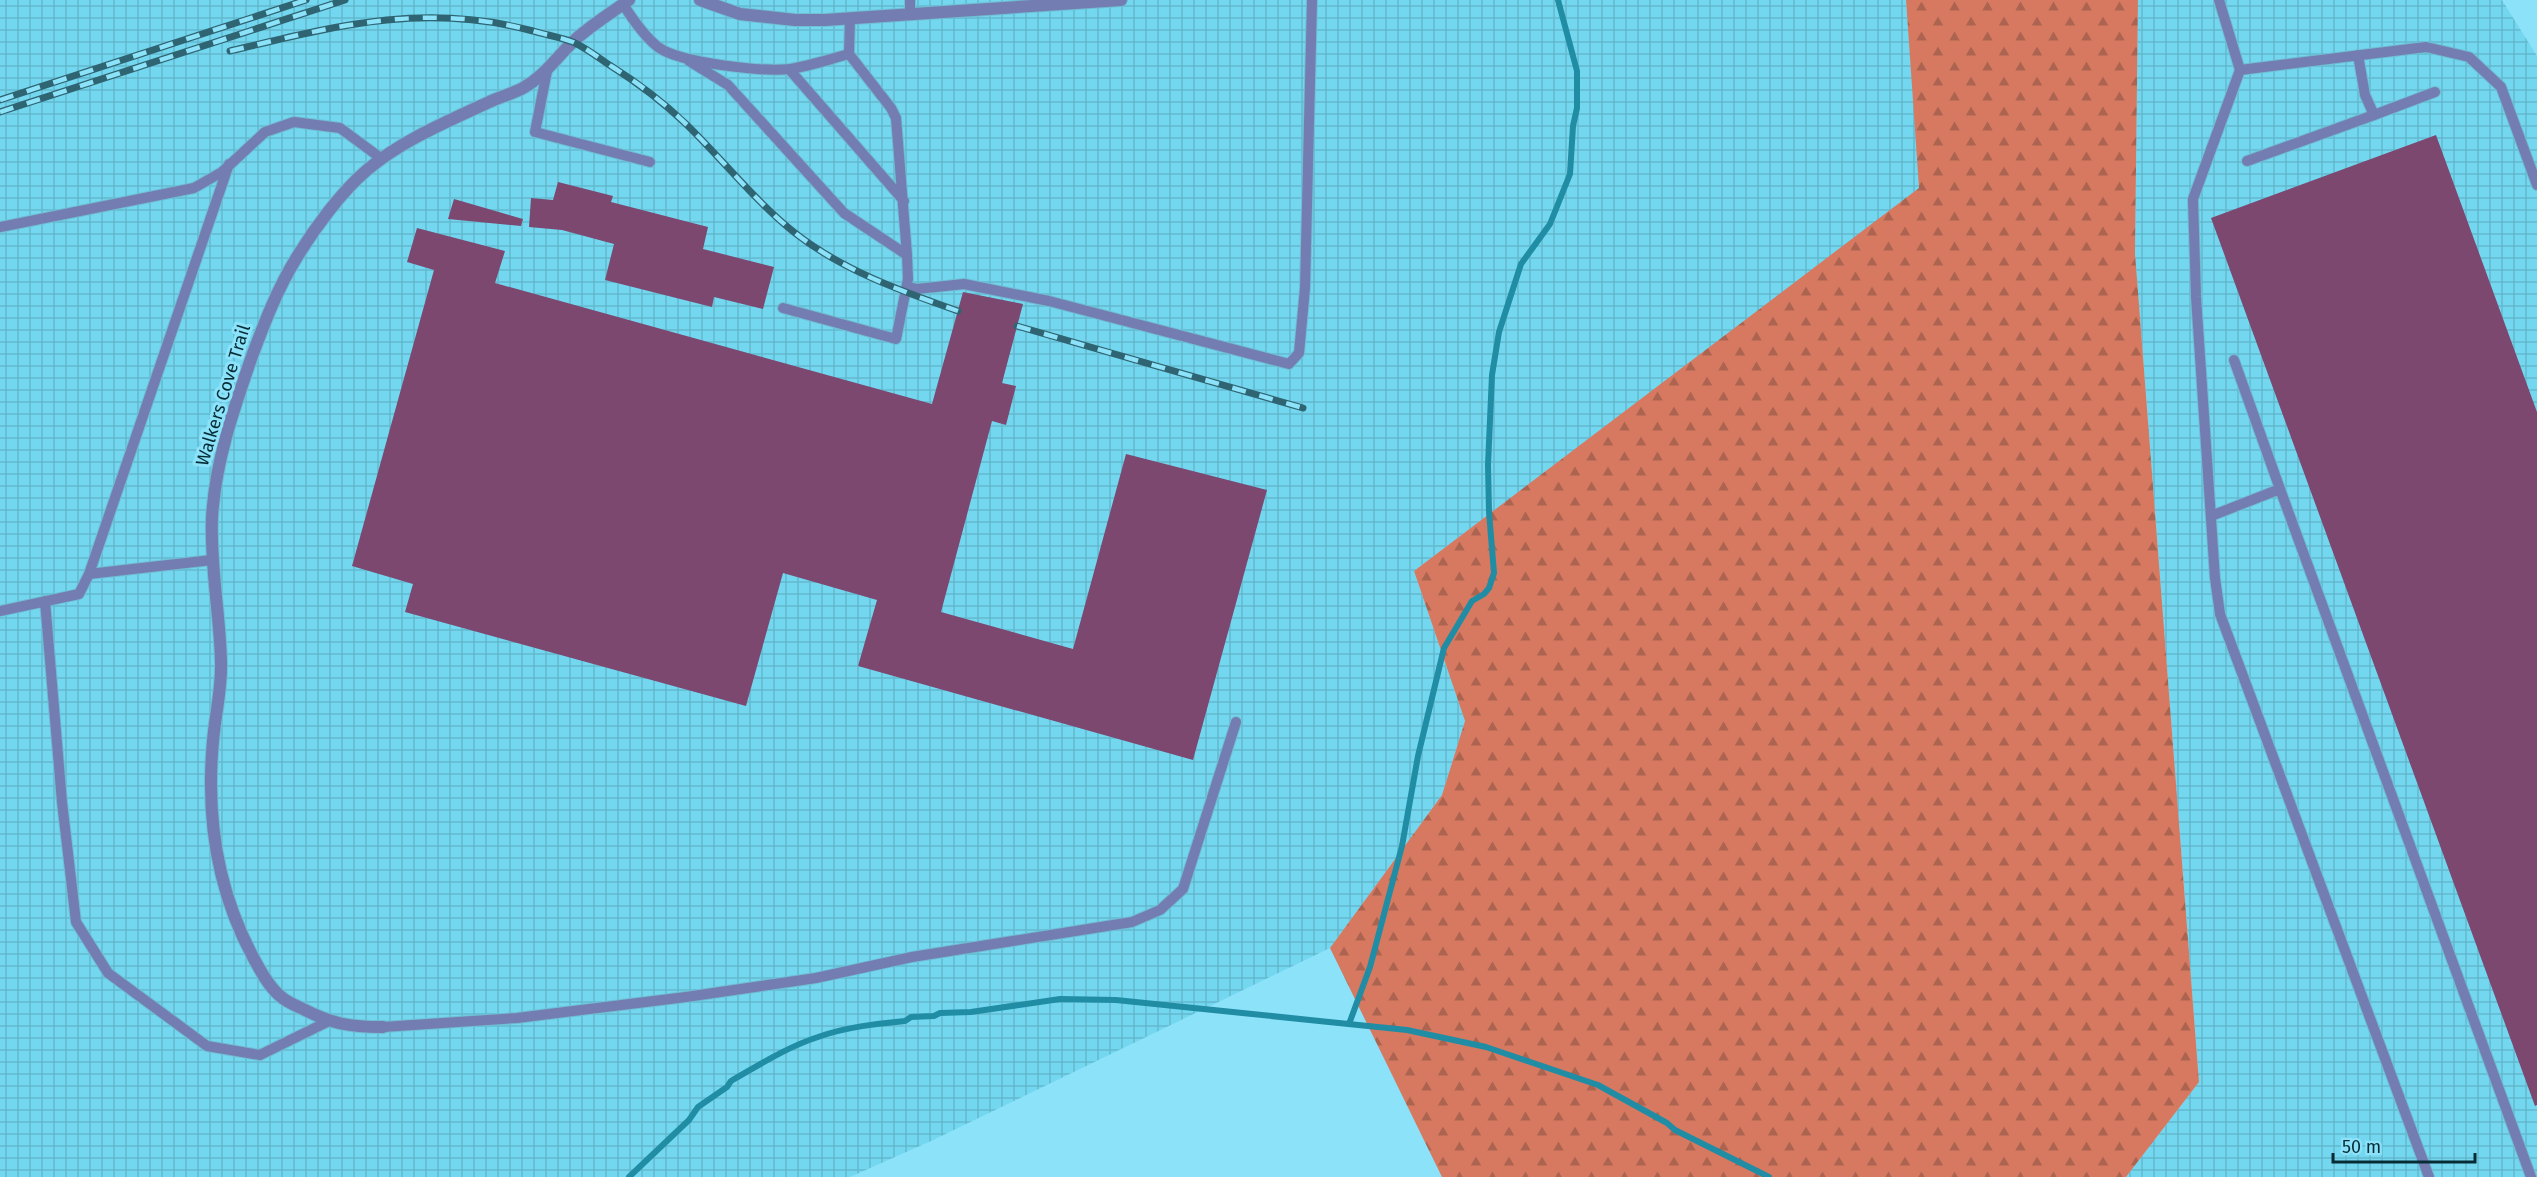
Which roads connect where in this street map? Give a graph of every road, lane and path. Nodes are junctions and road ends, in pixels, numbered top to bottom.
1 (700, 0) edge
2 (910, 0) edge
3 (1121, 0) edge
4 (1312, 0) edge
5 (2219, 0) edge
6 (626, 2) edge
7 (910, 14) junction
8 (850, 18) junction
9 (849, 54) junction
10 (2358, 55) junction
11 (689, 61) junction
12 (789, 69) junction
13 (2240, 70) junction
14 (547, 71) junction
15 (2435, 92) dead end
16 (2374, 115) junction
17 (382, 159) junction
18 (2247, 161) dead end
19 (650, 162) dead end
20 (229, 164) junction
21 (2537, 185) edge
22 (904, 201) junction
23 (0, 227) edge
24 (907, 255) junction
25 (906, 287) junction
26 (783, 308) dead end
27 (2234, 360) dead end
28 (2280, 489) junction
29 (2211, 516) junction
30 (212, 560) junction
31 (89, 574) junction
32 (45, 601) junction
33 (0, 611) edge
34 (1236, 722) dead end
35 (327, 1022) junction
36 (383, 1027) joint
37 (2429, 1177) edge
38 (2531, 1177) edge

1 - 8 street
2 - 7 lane
3 - 7 street
4 - 25 lane
5 - 13 lane
6 - 11 lane
6 - 14 street, Walkers Cove Trail
7 - 8 street
8 - 9 lane
9 - 12 lane
9 - 22 lane
10 - 13 lane
10 - 16 lane
10 - 21 lane
11 - 12 lane
11 - 24 lane
12 - 22 lane
13 - 29 lane
14 - 17 street, Walkers Cove Trail
14 - 19 lane
15 - 16 lane
16 - 18 lane
17 - 20 lane
17 - 30 street, Walkers Cove Trail
20 - 23 lane
20 - 31 lane
22 - 24 lane
24 - 25 lane
25 - 26 lane
27 - 28 lane
28 - 29 lane
28 - 38 lane
29 - 37 lane
30 - 31 lane
30 - 35 street, Walkers Cove Trail
31 - 32 lane
32 - 33 lane
32 - 35 lane
34 - 36 lane
35 - 36 street, Walkers Cove Trail

